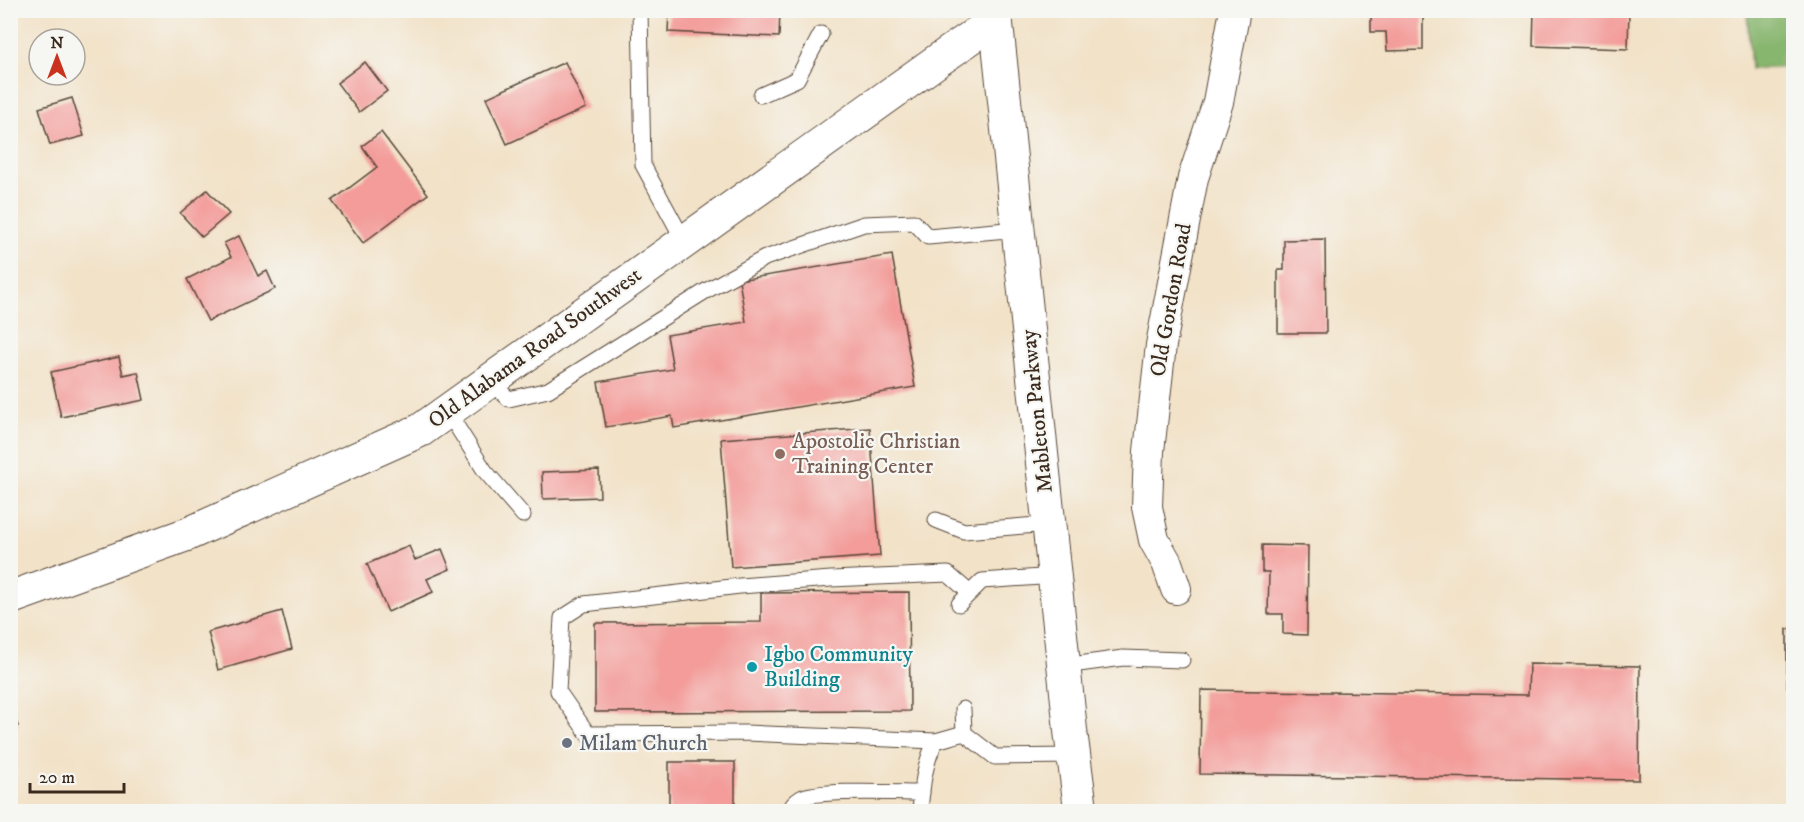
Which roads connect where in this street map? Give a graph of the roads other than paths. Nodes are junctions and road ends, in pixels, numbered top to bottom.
1 (640, 10) edge
2 (1235, 10) edge
3 (1001, 14) edge
4 (821, 34) dead end
5 (761, 95) dead end
6 (1018, 229) junction
7 (684, 241) junction
8 (489, 381) junction
9 (447, 411) junction
10 (523, 515) dead end
11 (936, 520) dead end
12 (1049, 524) junction
13 (1055, 576) junction
14 (1176, 589) dead end
15 (10, 598) edge
16 (1182, 660) dead end
17 (1064, 666) junction
18 (963, 709) dead end
19 (964, 733) junction
20 (936, 741) junction
21 (1074, 756) junction
22 (922, 793) junction
23 (789, 812) edge
24 (920, 812) edge
25 (1081, 812) edge

1 - 7 lane
2 - 14 street, Old Gordon Road
3 - 6 street, Mableton Parkway
3 - 7 street, Old Alabama Road Southwest
4 - 5 lane
6 - 8 lane
6 - 12 street, Mableton Parkway
7 - 8 street, Old Alabama Road Southwest
8 - 9 street, Old Alabama Road Southwest
9 - 10 lane
9 - 15 street, Old Alabama Road Southwest
11 - 12 lane
12 - 13 street, Mableton Parkway
13 - 17 street, Mableton Parkway
13 - 20 lane
16 - 17 lane
17 - 21 street, Mableton Parkway
18 - 19 lane
19 - 20 lane
19 - 21 lane
20 - 22 lane
21 - 25 street, Mableton Parkway
22 - 23 lane
22 - 24 lane

